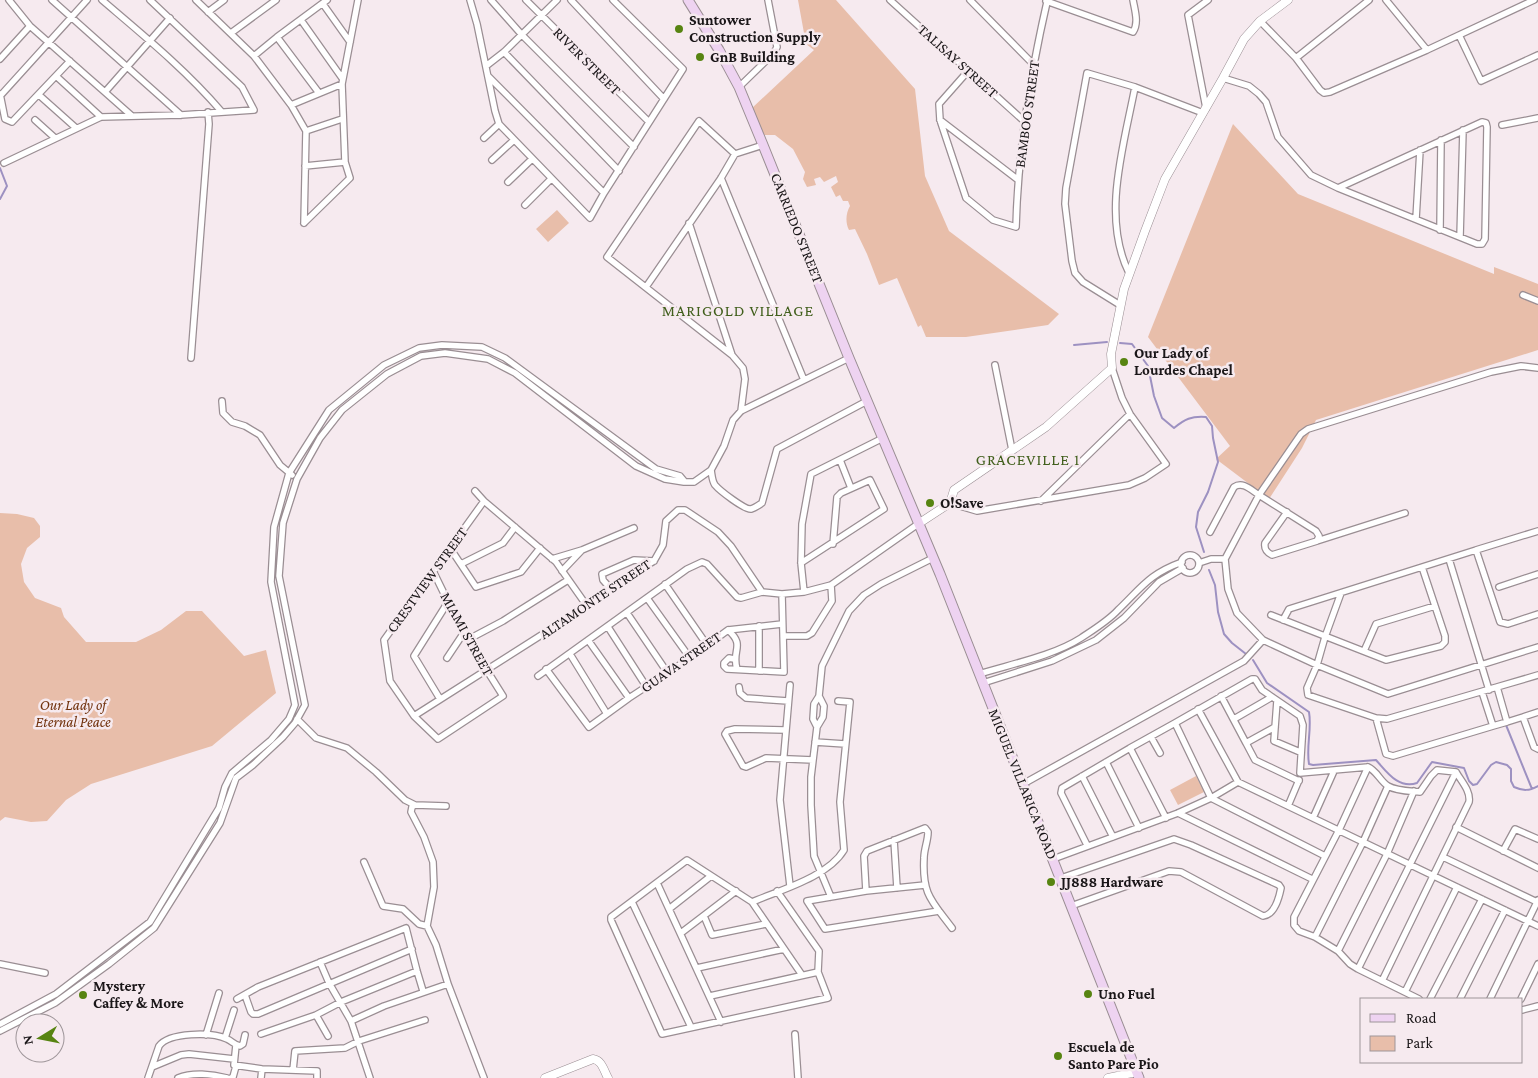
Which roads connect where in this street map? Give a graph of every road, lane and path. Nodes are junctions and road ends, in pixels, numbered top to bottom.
1 (10, 0) edge
2 (52, 0) edge
3 (87, 0) edge
4 (102, 0) edge
5 (150, 0) edge
6 (196, 0) edge
7 (224, 0) edge
8 (276, 0) edge
9 (358, 0) edge
10 (470, 0) edge
11 (491, 0) edge
12 (526, 0) edge
13 (557, 0) edge
14 (571, 0) edge
15 (613, 0) edge
16 (688, 0) edge
17 (768, 0) edge
18 (890, 0) edge
19 (970, 0) edge
20 (1133, 0) edge
21 (1208, 0) edge
22 (1288, 0) edge
23 (1369, 0) edge
24 (1386, 0) edge
25 (1534, 0) edge
26 (1046, 1) edge
27 (325, 2) edge
28 (208, 12) junction
29 (542, 16) junction
30 (72, 17) junction
31 (170, 18) junction
32 (301, 20) junction
33 (1260, 21) junction
34 (30, 26) junction
35 (231, 33) junction
36 (522, 35) junction
37 (1459, 35) junction
38 (277, 37) junction
39 (150, 41) junction
40 (49, 42) junction
41 (350, 42) junction
42 (1427, 50) junction
43 (504, 52) junction
44 (1538, 55) edge
45 (254, 56) junction
46 (1296, 58) junction
47 (0, 59) edge
48 (70, 61) junction
49 (1033, 64) junction
50 (486, 66) junction
51 (128, 67) junction
52 (969, 70) junction
53 (56, 76) junction
54 (488, 76) junction
55 (1223, 78) junction
56 (342, 81) junction
57 (739, 87) junction
58 (1134, 87) junction
59 (105, 92) junction
60 (1, 94) edge
61 (319, 94) junction
62 (39, 95) junction
63 (664, 99) junction
64 (291, 105) junction
65 (221, 111) junction
66 (1204, 111) junction
67 (208, 112) junction
68 (181, 114) junction
69 (132, 116) junction
70 (101, 117) junction
71 (1538, 118) edge
72 (342, 119) junction
73 (35, 120) dead end
74 (940, 120) junction
75 (649, 122) junction
76 (1025, 122) junction
77 (499, 124) junction
78 (1502, 125) dead end
79 (76, 128) junction
80 (1463, 130) junction
81 (306, 131) junction
82 (55, 138) junction
83 (484, 138) dead end
84 (514, 140) junction
85 (1441, 140) junction
86 (763, 145) junction
87 (634, 147) junction
88 (1420, 150) junction
89 (734, 154) junction
90 (532, 159) junction
91 (492, 160) dead end
92 (345, 162) junction
93 (4, 163) dead end
94 (305, 166) junction
95 (619, 170) junction
96 (721, 178) junction
97 (551, 179) junction
98 (1017, 179) junction
99 (508, 182) dead end
100 (1338, 188) junction
101 (604, 193) junction
102 (525, 205) dead end
103 (1416, 220) junction
104 (689, 223) junction
105 (1440, 230) junction
106 (1460, 237) junction
107 (1129, 273) junction
108 (646, 287) junction
109 (1523, 295) dead end
110 (1538, 301) edge
111 (1120, 305) junction
112 (419, 348) junction
113 (732, 355) junction
114 (421, 356) junction
115 (191, 358) dead end
116 (849, 358) junction
117 (995, 365) dead end
118 (1112, 368) junction
119 (1538, 368) edge
120 (804, 380) junction
121 (867, 400) junction
122 (222, 401) dead end
123 (741, 411) junction
124 (1130, 414) junction
125 (883, 438) junction
126 (1012, 450) junction
127 (840, 460) junction
128 (711, 470) junction
129 (289, 473) junction
130 (296, 479) junction
131 (685, 482) junction
132 (850, 488) junction
133 (475, 491) dead end
134 (1259, 495) junction
135 (1040, 500) junction
136 (484, 501) junction
137 (950, 503) junction
138 (1287, 512) junction
139 (1405, 513) dead end
140 (918, 524) junction
141 (515, 526) junction
142 (634, 528) dead end
143 (1538, 531) edge
144 (1210, 532) dead end
145 (1317, 541) junction
146 (833, 544) junction
147 (450, 548) junction
148 (540, 548) junction
149 (582, 550) junction
150 (1476, 550) junction
151 (933, 558) junction
152 (552, 559) junction
153 (1225, 559) junction
154 (1449, 559) junction
155 (654, 561) junction
156 (1199, 563) junction
157 (461, 564) junction
158 (801, 564) junction
159 (1182, 565) junction
160 (1422, 567) junction
161 (433, 571) junction
162 (562, 571) junction
163 (940, 574) joint
164 (1538, 574) edge
165 (568, 580) junction
166 (665, 584) junction
167 (831, 585) junction
168 (1499, 586) dead end
169 (610, 588) junction
170 (762, 592) junction
171 (804, 592) junction
172 (1341, 593) junction
173 (782, 594) junction
174 (647, 598) junction
175 (448, 602) junction
176 (586, 606) junction
177 (1435, 606) junction
178 (627, 613) junction
179 (1538, 614) edge
180 (1271, 615) dead end
181 (1283, 620) junction
182 (782, 624) junction
183 (759, 626) junction
184 (608, 627) junction
185 (728, 630) junction
186 (465, 631) junction
187 (783, 636) junction
188 (1325, 636) junction
189 (469, 639) junction
190 (588, 640) junction
191 (1263, 640) junction
192 (707, 645) junction
193 (1538, 647) edge
194 (1364, 652) junction
195 (570, 654) junction
196 (447, 658) dead end
197 (690, 658) junction
198 (734, 659) junction
199 (1482, 665) junction
200 (1317, 666) junction
201 (546, 669) junction
202 (737, 669) junction
203 (486, 670) junction
204 (759, 671) junction
205 (667, 672) junction
206 (979, 674) junction
207 (1538, 675) edge
208 (538, 676) dead end
209 (983, 683) junction
210 (790, 685) dead end
211 (646, 686) junction
212 (739, 686) dead end
213 (1497, 687) junction
214 (1489, 690) junction
215 (1482, 692) junction
216 (503, 696) joint
217 (819, 696) junction
218 (1221, 696) junction
219 (628, 698) junction
220 (440, 699) junction
221 (1275, 699) junction
222 (788, 701) junction
223 (838, 701) dead end
224 (1198, 708) junction
225 (1538, 712) edge
226 (607, 714) junction
227 (414, 716) junction
228 (1523, 717) junction
229 (1376, 718) junction
230 (297, 719) junction
231 (1234, 719) junction
232 (1507, 722) junction
233 (1175, 723) junction
234 (1493, 726) junction
235 (817, 727) junction
236 (1275, 728) junction
237 (785, 730) junction
238 (1151, 737) junction
239 (815, 742) junction
240 (846, 744) junction
241 (1246, 744) junction
242 (1130, 748) junction
243 (1538, 750) edge
244 (1300, 752) junction
245 (1160, 753) dead end
246 (782, 758) junction
247 (813, 760) junction
248 (1106, 762) junction
249 (1368, 767) junction
250 (1334, 770) junction
251 (1456, 772) junction
252 (1300, 773) junction
253 (1082, 776) junction
254 (1238, 782) junction
255 (1299, 782) junction
256 (1023, 784) junction
257 (1388, 786) junction
258 (1414, 792) junction
259 (1211, 798) junction
260 (415, 805) junction
261 (446, 806) dead end
262 (1288, 806) junction
263 (1178, 813) junction
264 (1166, 818) junction
265 (1313, 818) junction
266 (1456, 827) junction
267 (1138, 828) junction
268 (1339, 830) junction
269 (1113, 837) junction
270 (1538, 839) edge
271 (894, 840) junction
272 (1363, 842) junction
273 (1087, 846) junction
274 (1503, 851) junction
275 (1387, 854) junction
276 (1325, 856) junction
277 (1443, 857) junction
278 (1053, 859) junction
279 (364, 862) dead end
280 (1410, 865) junction
281 (1538, 868) edge
282 (822, 872) junction
283 (711, 876) junction
284 (1433, 876) junction
285 (1061, 878) junction
286 (1312, 879) junction
287 (657, 883) junction
288 (925, 885) junction
289 (790, 886) junction
290 (1457, 887) junction
291 (897, 888) junction
292 (736, 891) junction
293 (777, 891) junction
294 (866, 891) junction
295 (832, 897) junction
296 (1482, 899) junction
297 (1538, 901) edge
298 (632, 902) junction
299 (752, 902) junction
300 (1072, 906) junction
301 (669, 909) junction
302 (1505, 910) junction
303 (939, 911) junction
304 (704, 916) junction
305 (1528, 921) junction
306 (766, 924) junction
307 (427, 926) junction
308 (1538, 926) edge
309 (952, 928) dead end
310 (681, 933) junction
311 (1315, 937) junction
312 (412, 949) junction
313 (784, 949) junction
314 (1338, 951) junction
315 (320, 962) junction
316 (0, 964) edge
317 (1538, 964) edge
318 (697, 968) junction
319 (1358, 970) junction
320 (417, 971) junction
321 (818, 972) junction
322 (45, 973) dead end
323 (802, 976) junction
324 (1382, 981) junction
325 (329, 983) junction
326 (448, 984) junction
327 (424, 991) junction
328 (1405, 992) junction
329 (219, 993) dead end
330 (245, 995) junction
331 (710, 996) junction
332 (238, 998) dead end
333 (1417, 998) edge
334 (1431, 998) edge
335 (1461, 998) edge
336 (1490, 998) edge
337 (1521, 998) edge
338 (341, 1002) junction
339 (1538, 1006) edge
340 (234, 1010) dead end
341 (1523, 1010) edge
342 (316, 1015) junction
343 (425, 1020) dead end
344 (351, 1021) junction
345 (721, 1022) junction
346 (0, 1024) edge
347 (690, 1027) junction
348 (0, 1031) edge
349 (261, 1034) dead end
350 (795, 1034) dead end
351 (206, 1035) junction
352 (245, 1035) dead end
353 (328, 1036) dead end
354 (225, 1038) junction
355 (359, 1041) junction
356 (236, 1046) junction
357 (234, 1059) junction
358 (236, 1066) junction
359 (152, 1067) junction
360 (262, 1069) junction
361 (293, 1070) junction
362 (1138, 1075) edge
363 (148, 1078) edge
364 (178, 1078) edge
365 (188, 1078) edge
366 (204, 1078) edge
367 (229, 1078) edge
368 (260, 1078) edge
369 (317, 1078) edge
370 (370, 1078) edge
371 (484, 1078) edge
372 (545, 1078) edge
373 (608, 1078) edge
374 (798, 1078) edge
375 (1108, 1078) edge

1 - 34 street
2 - 30 street
3 - 30 street
4 - 39 street
5 - 31 street
6 - 28 street
7 - 28 street
8 - 35 street
9 - 41 street
10 - 50 street
11 - 36 street
12 - 29 street, RIVER STREET
13 - 29 street
14 - 63 street
15 - 63 street
16 - 57 main road, CARRIEDO STREET
17 - 57 street
18 - 52 street, TALISAY STREET
19 - 49 street
20 - 26 street
21 - 66 street
22 - 33 street
23 - 46 street
24 - 42 street
25 - 37 street
26 - 49 street, BAMBOO STREET
27 - 32 street
27 - 41 street
28 - 35 street
29 - 36 street
29 - 75 street, RIVER STREET
30 - 40 street
30 - 51 street
31 - 39 street
31 - 65 street
32 - 38 street
32 - 56 street
33 - 46 street
33 - 55 street
34 - 40 street
34 - 47 street
35 - 45 street
36 - 43 street
36 - 87 street
37 - 42 street
37 - 44 street
38 - 45 street
38 - 61 street
39 - 51 street
39 - 65 street
40 - 48 street
40 - 60 street
41 - 56 street
42 - 46 street
43 - 50 street
43 - 95 street
45 - 64 street
48 - 53 street
48 - 59 street
49 - 76 street, BAMBOO STREET
50 - 54 street
51 - 59 street
51 - 68 street
52 - 74 street
52 - 76 street, TALISAY STREET
53 - 62 street
53 - 70 street
54 - 77 street
54 - 101 street
55 - 66 street
55 - 100 street
56 - 61 street
56 - 72 street
57 - 86 main road, CARRIEDO STREET
58 - 66 street
58 - 107 street
58 - 111 street
59 - 69 street
60 - 62 street
61 - 64 street
62 - 79 street
63 - 75 street
64 - 81 street
65 - 67 street
66 - 107 street
67 - 68 street
67 - 115 street
68 - 69 street
69 - 70 street
70 - 79 street
71 - 78 street
72 - 81 street
72 - 92 street
73 - 82 street
74 - 98 street
74 - 98 street, BAMBOO STREET
75 - 87 street
76 - 98 street, BAMBOO STREET
77 - 83 street
77 - 84 street
79 - 82 street
80 - 85 street
80 - 106 street
80 - 106 street
81 - 94 street
82 - 93 street
84 - 90 street
84 - 91 street
85 - 88 street
85 - 105 street
86 - 89 street
86 - 116 main road, CARRIEDO STREET
87 - 95 street
88 - 100 street
88 - 103 street
89 - 96 street
89 - 108 street
90 - 97 street
90 - 99 street
92 - 94 street
92 - 94 street
95 - 101 street
96 - 104 street
96 - 120 street
97 - 101 street
97 - 102 street
100 - 103 street
103 - 105 street
104 - 108 street
104 - 113 street
105 - 106 street
107 - 111 street
108 - 113 street
109 - 110 street
111 - 118 street
112 - 114 street
112 - 129 street
112 - 131 street
113 - 123 street
114 - 130 street
114 - 131 street
116 - 120 street
116 - 121 main road, CARRIEDO STREET
117 - 126 street
118 - 124 street
118 - 126 street
119 - 134 street
120 - 123 street
121 - 125 main road, CARRIEDO STREET
121 - 128 street
122 - 129 street
123 - 128 street
124 - 135 street
124 - 135 street
125 - 127 street
125 - 140 main road, CARRIEDO STREET
126 - 137 street
127 - 132 street
127 - 158 street
128 - 131 street
129 - 130 street
129 - 346 street
130 - 230 street
132 - 146 street
132 - 146 street
133 - 136 street
134 - 138 street
134 - 144 street
134 - 153 street
135 - 137 street
136 - 141 street
136 - 147 street, CRESTVIEW STREET
137 - 140 street
138 - 145 street
138 - 145 street
139 - 145 street
140 - 151 main road, CARRIEDO STREET
140 - 167 street
141 - 148 street
141 - 157 street
142 - 149 street
143 - 150 street
146 - 158 street
147 - 157 street
147 - 161 street, CRESTVIEW STREET
148 - 152 street
148 - 157 street
149 - 152 street
149 - 162 street
150 - 154 street
150 - 179 street
151 - 163 main road, CARRIEDO STREET
151 - 217 street
152 - 162 street
153 - 156 street
153 - 191 street
154 - 160 street
154 - 199 street
155 - 169 street, ALTAMONTE STREET
155 - 169 street
155 - 170 street, ALTAMONTE STREET
156 - 159 street
156 - 159 street
158 - 171 street
159 - 206 street
159 - 209 street
160 - 172 street
160 - 177 street
161 - 175 street, MIAMI STREET
161 - 227 street, CRESTVIEW STREET
162 - 165 street
163 - 206 main road, MIGUEL VILLARICA ROAD
164 - 168 street
165 - 176 street
165 - 189 street
166 - 170 street
166 - 174 street
166 - 192 street
167 - 171 street
167 - 187 street
169 - 176 street, ALTAMONTE STREET
170 - 173 street
171 - 173 street
172 - 181 street
172 - 188 street
173 - 182 street
174 - 178 street
174 - 197 street
175 - 186 street, MIAMI STREET
175 - 220 street
176 - 203 street, ALTAMONTE STREET
177 - 194 street
177 - 194 street
178 - 184 street
178 - 205 street
180 - 181 street
181 - 188 street
182 - 183 street, GUAVA STREET
182 - 187 street
183 - 185 street, GUAVA STREET
183 - 204 street
184 - 190 street
184 - 211 street
185 - 192 street, GUAVA STREET
185 - 198 street
186 - 189 street, MIAMI STREET
186 - 196 street
187 - 204 street
188 - 194 street
188 - 200 street
189 - 203 street, MIAMI STREET
190 - 195 street
190 - 219 street
191 - 200 street
191 - 256 street
192 - 197 street, GUAVA STREET
193 - 199 street
195 - 201 street
195 - 226 street
197 - 205 street, GUAVA STREET
198 - 202 street
198 - 202 street
199 - 200 street
199 - 214 street
200 - 229 street
201 - 208 street
201 - 226 street, GUAVA STREET
202 - 204 street
203 - 216 street, MIAMI STREET
203 - 220 street, ALTAMONTE STREET
205 - 211 street, GUAVA STREET
206 - 209 main road, MIGUEL VILLARICA ROAD
207 - 213 street
209 - 256 main road, MIGUEL VILLARICA ROAD
210 - 222 street
211 - 219 street, GUAVA STREET
212 - 222 street
213 - 214 street
213 - 232 street
214 - 215 street
215 - 229 street
215 - 234 street
216 - 227 street, CRESTVIEW STREET
217 - 235 street
217 - 235 street
218 - 221 street
218 - 224 street
218 - 231 street
219 - 226 street, GUAVA STREET
220 - 227 street, ALTAMONTE STREET
221 - 231 street
221 - 236 street
221 - 244 street
222 - 237 street
223 - 240 street
224 - 233 street
224 - 254 street
225 - 228 street
228 - 232 street
228 - 243 street
229 - 234 street
230 - 260 street
230 - 348 street
231 - 241 street
232 - 234 street
233 - 238 street
233 - 259 street
235 - 239 street
236 - 241 street
236 - 244 street
237 - 246 street
237 - 246 street
238 - 242 street
238 - 245 street
239 - 240 street
239 - 247 street
240 - 282 street
241 - 255 street
242 - 248 street
242 - 264 street
244 - 252 street
246 - 247 street
246 - 289 street
247 - 282 street
248 - 253 street
248 - 267 street
249 - 250 street
249 - 257 street
249 - 268 street
250 - 252 street
250 - 265 street
251 - 258 street
251 - 266 street
251 - 280 street
252 - 255 street
253 - 269 street
253 - 273 street
254 - 259 street
254 - 262 street
255 - 262 street
256 - 278 main road, MIGUEL VILLARICA ROAD
257 - 258 street
257 - 272 street
258 - 275 street
259 - 263 street
259 - 276 street
260 - 261 street
260 - 307 street
262 - 265 street
263 - 264 street
263 - 286 street
264 - 267 street
265 - 268 street
266 - 274 street
266 - 277 street
267 - 269 street
268 - 272 street
268 - 276 street
269 - 273 street
270 - 274 street
271 - 288 street
271 - 291 street
271 - 294 street
272 - 275 street
272 - 311 street
273 - 278 street
274 - 281 street
275 - 280 street
275 - 314 street
276 - 286 street
277 - 284 street
277 - 297 street
278 - 285 main road, MIGUEL VILLARICA ROAD
279 - 307 street
280 - 284 street
280 - 319 street
282 - 289 street
282 - 295 street
283 - 287 street
283 - 292 street
283 - 301 street
284 - 290 street
284 - 324 street
285 - 300 main road, MIGUEL VILLARICA ROAD
285 - 300 street
286 - 311 street
287 - 298 street
287 - 301 street
288 - 291 street
288 - 303 street
289 - 293 street
290 - 296 street
290 - 328 street
291 - 294 street
292 - 299 street
292 - 304 street
293 - 299 street
293 - 321 street
294 - 295 street
295 - 303 street
296 - 302 street
296 - 334 street
297 - 305 street
298 - 347 street
298 - 347 street
299 - 306 street
300 - 362 main road, MIGUEL VILLARICA ROAD
301 - 310 street
302 - 305 street
302 - 335 street
303 - 309 street
304 - 306 street
304 - 310 street
305 - 308 street
305 - 336 street
306 - 313 street
307 - 326 street
310 - 318 street
311 - 314 street
312 - 315 street
312 - 320 street
312 - 325 street
313 - 318 street
313 - 323 street
314 - 319 street
315 - 325 street
315 - 330 street
316 - 322 street
317 - 337 street
318 - 331 street
319 - 324 street
320 - 327 street
320 - 338 street
321 - 323 street
321 - 345 street
323 - 331 street
324 - 328 street
325 - 330 street
325 - 338 street
326 - 327 street
326 - 371 street
327 - 344 street
328 - 333 street
329 - 351 street
330 - 332 street
331 - 345 street
338 - 342 street
338 - 344 street
339 - 341 street
340 - 354 street
342 - 349 street
342 - 353 street
343 - 355 street
344 - 355 street
345 - 347 street
350 - 374 street
351 - 354 street
351 - 359 street
352 - 356 street
354 - 356 street
355 - 361 street
355 - 370 street
356 - 357 street
357 - 358 street
357 - 359 street
358 - 360 street
358 - 367 street
359 - 363 street
360 - 361 street
360 - 368 street
361 - 369 street
362 - 375 street
364 - 367 street
365 - 366 street
372 - 373 street

